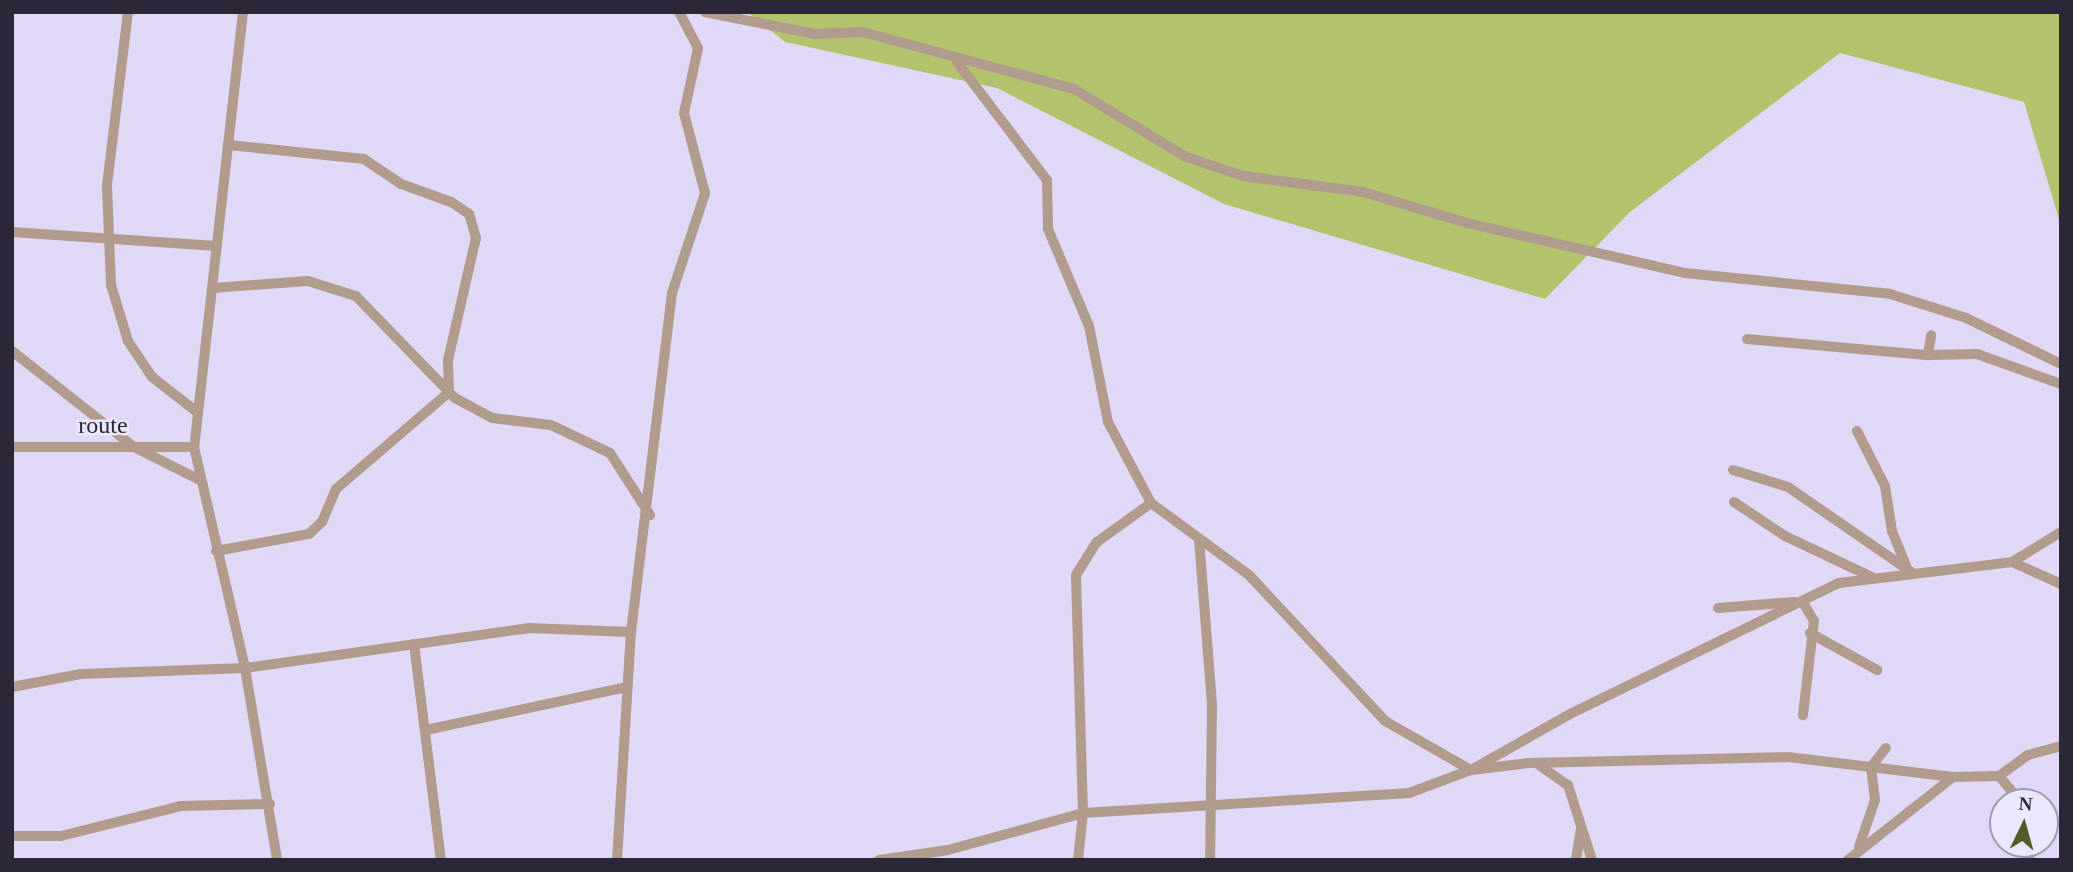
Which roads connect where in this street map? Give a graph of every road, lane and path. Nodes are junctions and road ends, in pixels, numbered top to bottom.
1 (128, 12) edge
2 (243, 12) edge
3 (679, 12) edge
4 (705, 12) edge
5 (957, 62) junction
6 (228, 145) junction
7 (12, 232) edge
8 (109, 237) junction
9 (217, 246) junction
10 (212, 288) junction
11 (1931, 335) dead end
12 (1747, 339) dead end
13 (12, 351) edge
14 (1928, 355) junction
15 (2061, 364) edge
16 (2061, 384) edge
17 (449, 392) junction
18 (197, 412) junction
19 (1857, 431) dead end
20 (12, 447) edge
21 (134, 447) junction
22 (194, 447) junction
23 (1733, 470) dead end
24 (198, 479) junction
25 (1734, 502) dead end
26 (1151, 503) junction
27 (650, 514) junction
28 (2061, 531) edge
29 (1199, 539) junction
30 (216, 551) junction
31 (2012, 562) junction
32 (1911, 572) junction
33 (1874, 578) junction
34 (2061, 584) edge
35 (1800, 601) junction
36 (1718, 608) dead end
37 (631, 632) junction
38 (1811, 633) junction
39 (414, 644) junction
40 (245, 668) junction
41 (1877, 670) dead end
42 (12, 687) edge
43 (627, 687) junction
44 (1803, 715) dead end
45 (426, 730) junction
46 (2061, 746) edge
47 (1886, 748) dead end
48 (1529, 762) junction
49 (1871, 767) junction
50 (1471, 770) junction
51 (1999, 776) junction
52 (1953, 777) junction
53 (2009, 788) edge
54 (270, 804) junction
55 (1208, 806) junction
56 (1083, 813) junction
57 (1581, 824) junction
58 (12, 836) edge
59 (1857, 851) junction
60 (948, 855) edge
61 (276, 860) edge
62 (442, 860) edge
63 (617, 860) edge
64 (879, 860) edge
65 (1078, 860) edge
66 (1210, 860) edge
67 (1576, 860) edge
68 (1592, 860) edge
69 (1848, 860) edge

1 - 8 street
2 - 6 street
3 - 27 street
4 - 5 street
5 - 15 street
5 - 26 street
6 - 9 street
6 - 17 street
7 - 8 street
8 - 9 street
8 - 18 street
9 - 10 street
10 - 17 street
10 - 18 street
11 - 14 street
12 - 14 street
13 - 21 street
14 - 16 street
17 - 27 street
17 - 30 street
18 - 22 street
19 - 32 street
20 - 21 street, route
21 - 22 street, route
21 - 24 street
22 - 24 street
23 - 32 street
24 - 30 street
25 - 33 street
26 - 29 street
26 - 56 street
27 - 37 street
28 - 31 street
29 - 50 street
29 - 55 street
30 - 40 street
31 - 32 street
31 - 34 street
32 - 33 street
33 - 35 street
35 - 36 street
35 - 38 street
35 - 50 street
37 - 39 street
37 - 43 street
38 - 41 street
38 - 44 street
39 - 40 street
39 - 45 street
40 - 42 street
40 - 54 street
43 - 45 street
43 - 63 street
45 - 62 street
46 - 51 street
47 - 49 street
48 - 49 street
48 - 50 street
48 - 57 street
49 - 52 street
49 - 59 street
50 - 55 street
51 - 52 street
51 - 53 street
52 - 59 street
54 - 58 street
54 - 61 street
55 - 56 street
55 - 66 street
56 - 60 street
56 - 65 street
57 - 67 street
57 - 68 street
59 - 69 street
60 - 64 street

